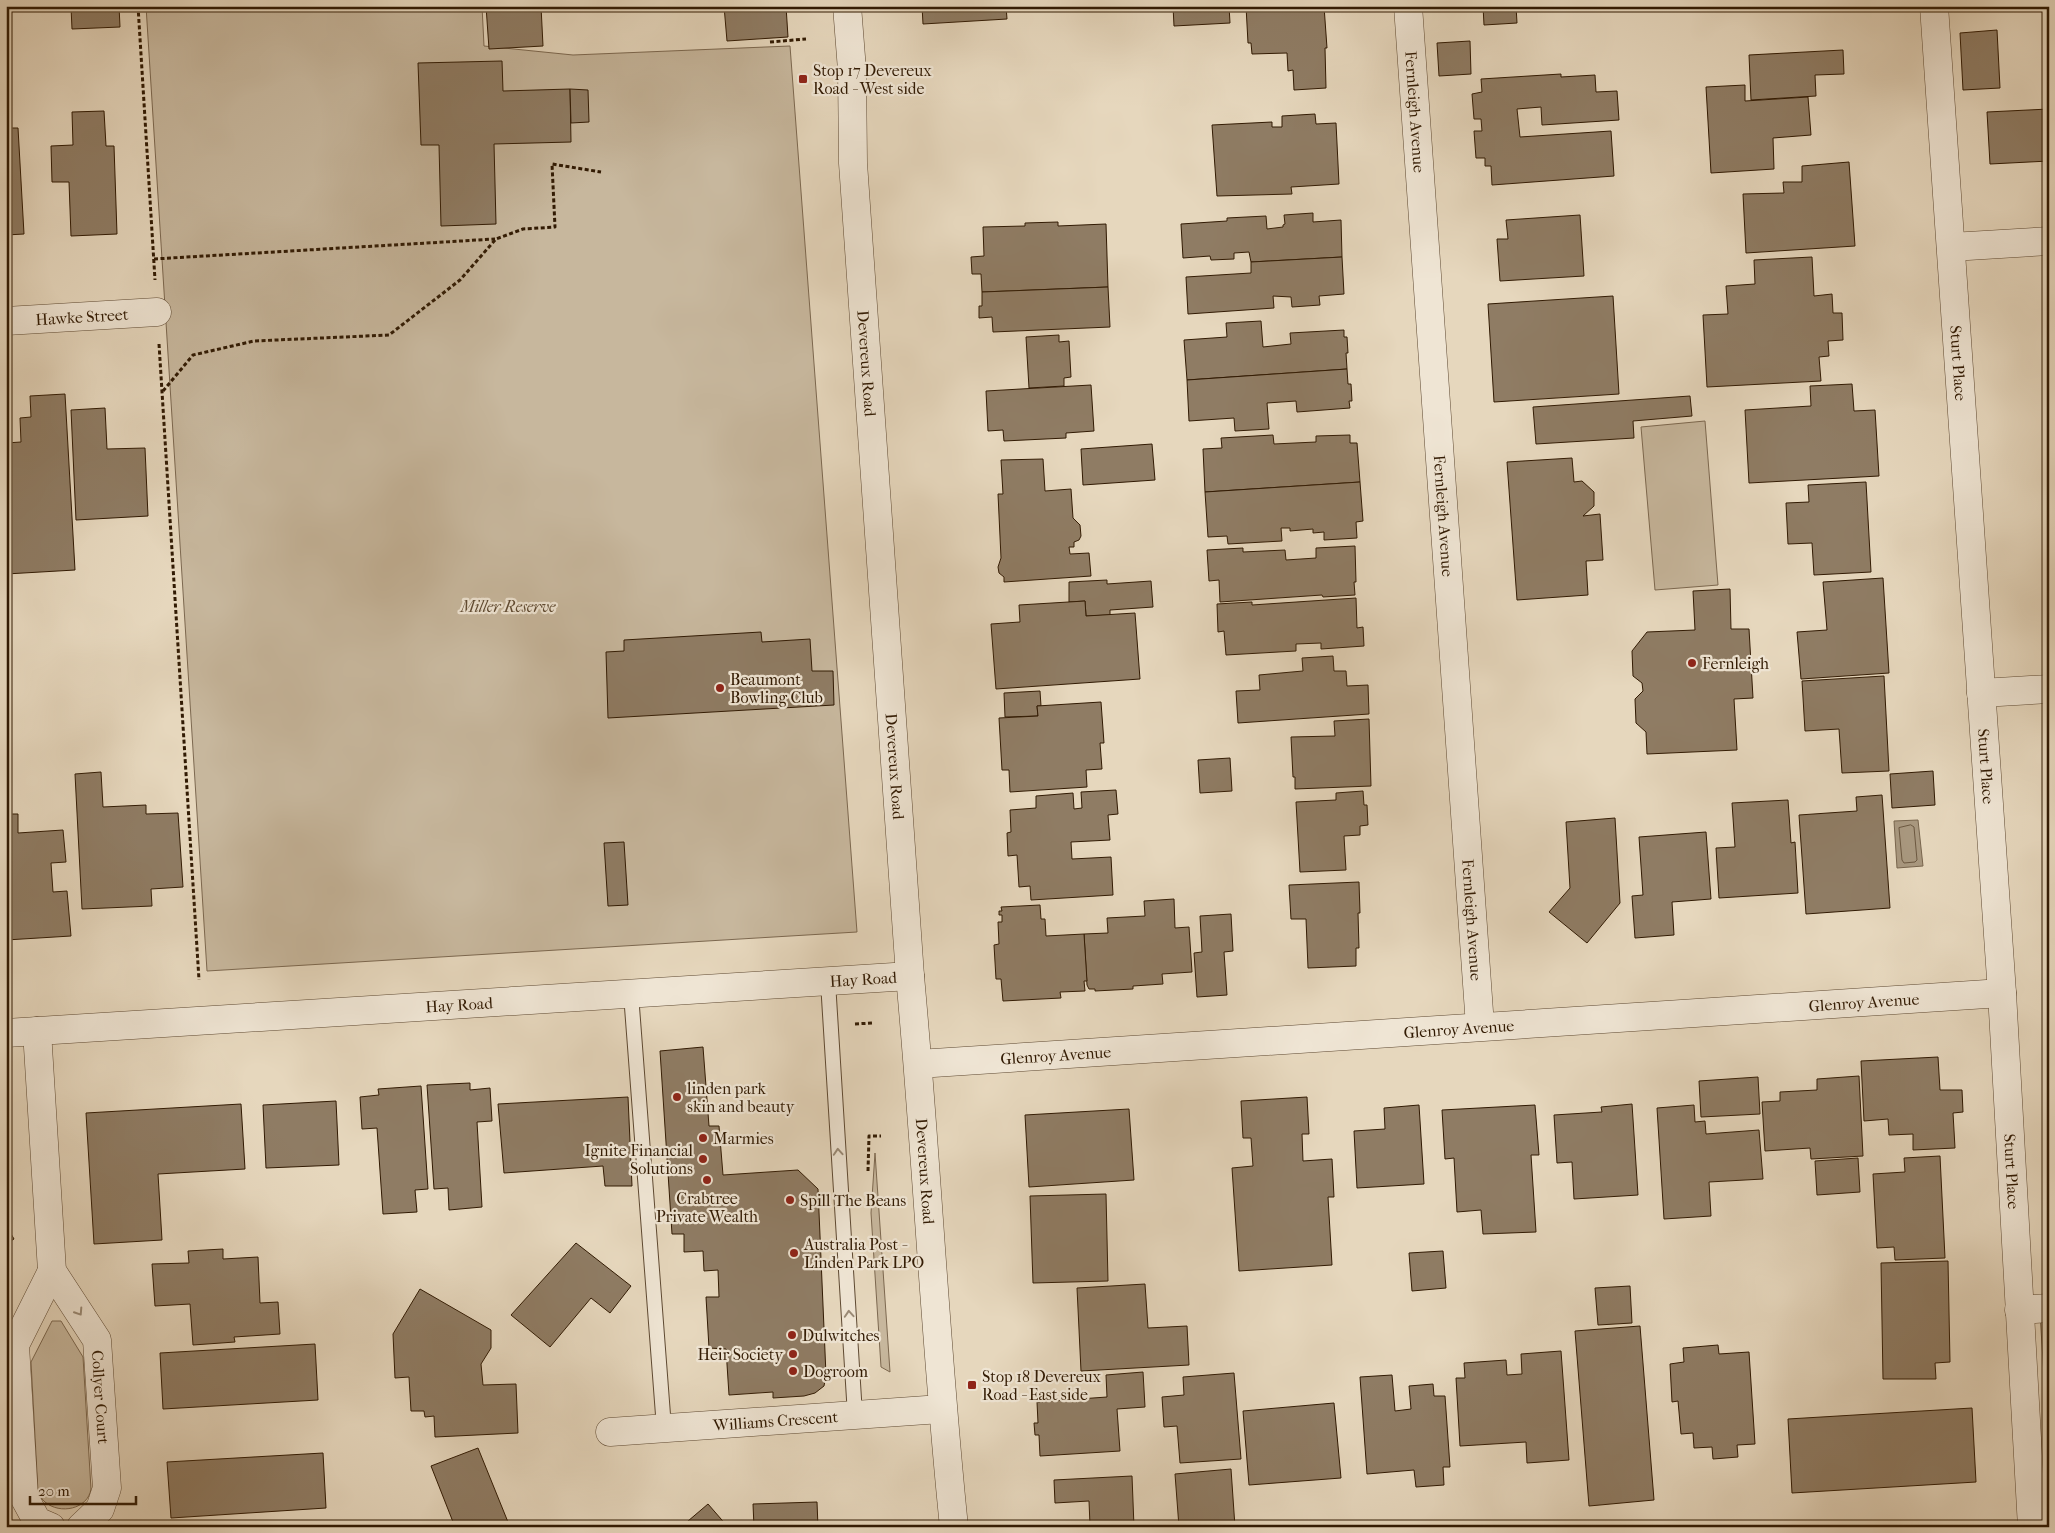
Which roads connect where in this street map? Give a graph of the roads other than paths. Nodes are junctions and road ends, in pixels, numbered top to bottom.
1 (847, 6) edge
2 (1408, 6) edge
3 (1934, 6) edge
4 (2049, 240) edge
5 (1951, 247) junction
6 (157, 312) road end
7 (6, 321) edge
8 (2049, 689) edge
9 (1981, 693) junction
10 (910, 976) junction
11 (828, 982) junction
12 (2002, 993) junction
13 (631, 994) junction
14 (1480, 1026) junction
15 (37, 1031) junction
16 (6, 1033) edge
17 (918, 1064) junction
18 (52, 1271) junction
19 (2049, 1308) edge
20 (2020, 1310) junction
21 (941, 1409) junction
22 (855, 1415) junction
23 (664, 1428) junction
24 (610, 1432) dead end
25 (51, 1527) edge
26 (81, 1527) edge
27 (954, 1527) edge
28 (2032, 1527) edge

1 - 10 street, Devereux Road
2 - 14 street, Fernleigh Avenue
3 - 5 street, Sturt Place
4 - 5 street
5 - 9 street, Sturt Place
6 - 7 street, Hawke Street
8 - 9 street
9 - 12 street, Sturt Place
10 - 11 street, Hay Road
10 - 17 street, Devereux Road
11 - 13 street, Hay Road
22 -> 11 lane
12 - 14 street, Glenroy Avenue
12 - 20 street, Sturt Place
13 - 15 street, Hay Road
13 - 23 lane
14 - 17 street, Glenroy Avenue
15 - 16 street, Hay Road
15 - 18 street, Collyer Court
17 - 21 street, Devereux Road
18 - 25 street
18 -> 26 street, Collyer Court
19 - 20 street
20 - 28 street, Sturt Place
21 - 22 street, Williams Crescent
21 - 27 street, Devereux Road
22 - 23 street, Williams Crescent
23 - 24 street, Williams Crescent

